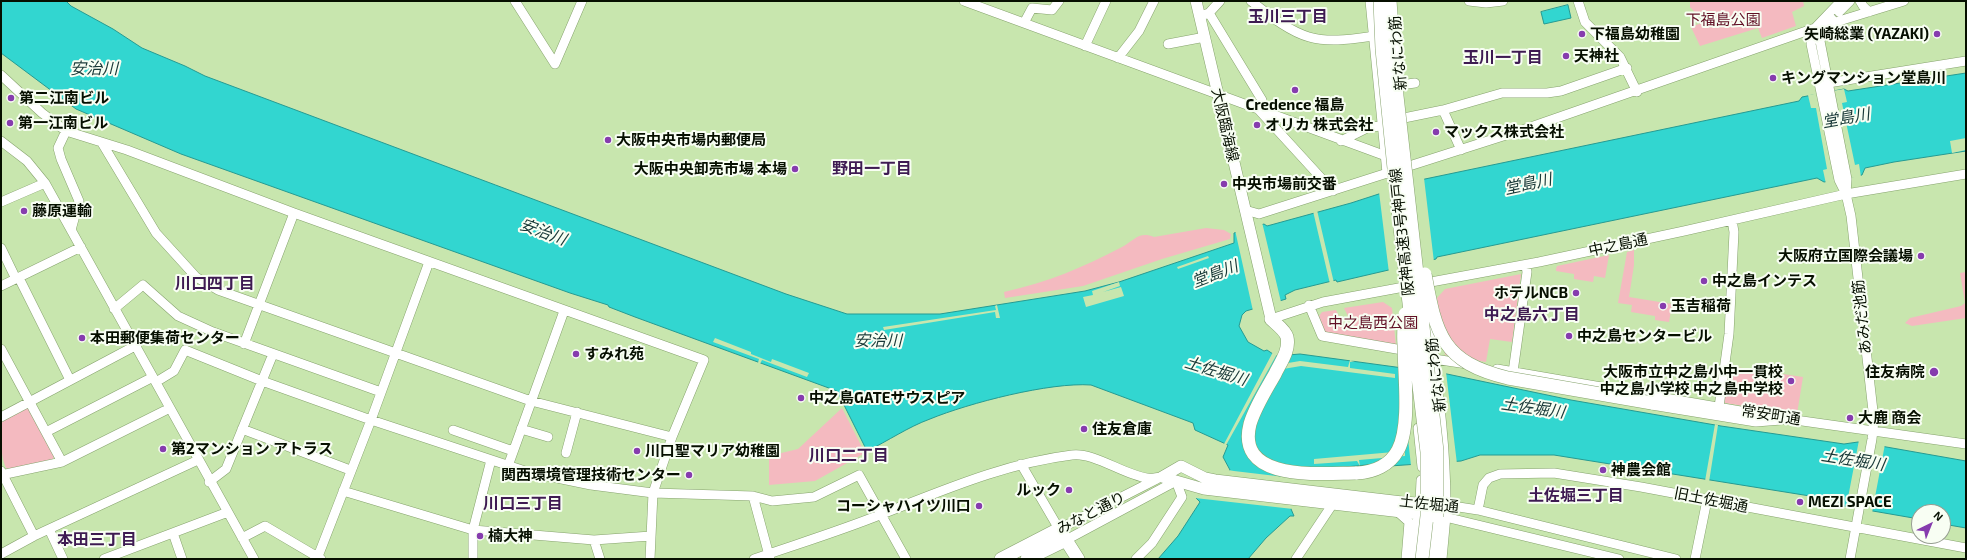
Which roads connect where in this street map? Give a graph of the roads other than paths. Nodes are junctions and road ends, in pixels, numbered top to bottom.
1 (515, 1) edge
2 (582, 1) edge
3 (964, 1) edge
4 (1059, 1) edge
5 (1106, 1) edge
6 (1154, 1) edge
7 (1196, 1) edge
8 (1220, 1) edge
9 (1251, 1) edge
10 (1371, 1) edge
11 (1380, 1) edge
12 (1390, 1) edge
13 (1394, 1) edge
14 (1469, 1) edge
15 (1503, 1) edge
16 (1578, 1) edge
17 (1841, 1) edge
18 (1850, 1) edge
19 (1860, 1) edge
20 (1904, 1) edge
21 (1869, 12) junction
22 (1204, 14) junction
23 (1829, 22) junction
24 (1024, 23) junction
25 (1815, 28) junction
26 (1374, 36) junction
27 (1204, 37) junction
28 (1168, 44) dead end
29 (1085, 46) junction
30 (1812, 46) junction
31 (1118, 58) junction
32 (1966, 61) edge
33 (1627, 68) junction
34 (1, 75) edge
35 (1415, 83) dead end
36 (1400, 85) junction
37 (1826, 89) junction
38 (1637, 92) junction
39 (1218, 95) junction
40 (1258, 109) junction
41 (1443, 110) junction
42 (1404, 118) junction
43 (1383, 126) junction
44 (66, 131) junction
45 (1341, 141) junction
46 (2, 142) edge
47 (102, 143) junction
48 (1461, 150) junction
49 (1386, 156) junction
50 (1410, 166) junction
51 (1966, 174) edge
52 (1389, 178) junction
53 (45, 183) junction
54 (1409, 183) junction
55 (1333, 191) junction
56 (1846, 194) junction
57 (1, 202) edge
58 (1245, 210) junction
59 (294, 213) junction
60 (1732, 220) junction
61 (71, 230) junction
62 (81, 247) junction
63 (1, 248) edge
64 (429, 262) junction
65 (1526, 265) junction
66 (18, 278) junction
67 (1403, 280) junction
68 (1424, 284) junction
69 (1, 286) edge
70 (259, 305) junction
71 (1308, 306) junction
72 (114, 309) junction
73 (564, 311) junction
74 (1270, 314) junction
75 (244, 344) junction
76 (135, 346) junction
77 (1, 349) edge
78 (1410, 352) junction
79 (273, 354) junction
80 (395, 354) junction
81 (1434, 358) junction
82 (1513, 372) junction
83 (154, 379) junction
84 (70, 380) junction
85 (262, 381) junction
86 (381, 392) junction
87 (30, 401) junction
88 (531, 401) junction
89 (1719, 407) junction
90 (170, 408) junction
91 (577, 412) junction
92 (1, 417) edge
93 (1781, 418) junction
94 (371, 420) junction
95 (521, 429) junction
96 (242, 430) junction
97 (453, 430) dead end
98 (1873, 431) junction
99 (46, 432) junction
100 (548, 437) dead end
101 (672, 437) junction
102 (1966, 444) edge
103 (513, 451) junction
104 (566, 453) dead end
105 (198, 460) junction
106 (491, 460) junction
107 (62, 462) junction
108 (1021, 464) junction
109 (508, 466) junction
110 (1185, 469) junction
111 (350, 470) junction
112 (2, 474) edge
113 (1162, 477) junction
114 (1176, 481) junction
115 (209, 482) junction
116 (343, 490) junction
117 (653, 493) junction
118 (753, 496) junction
119 (1707, 500) junction
120 (1420, 503) junction
121 (1332, 505) junction
122 (1446, 505) junction
123 (1478, 510) junction
124 (228, 512) junction
125 (1399, 513) junction
126 (881, 515) junction
127 (1419, 515) junction
128 (1445, 517) junction
129 (1856, 527) junction
130 (49, 529) junction
131 (473, 530) junction
132 (173, 533) junction
133 (1062, 534) junction
134 (34, 536) junction
135 (651, 536) junction
136 (242, 538) junction
137 (594, 540) junction
138 (1966, 548) edge
139 (1, 554) edge
140 (770, 556) edge
141 (63, 559) edge
142 (104, 559) edge
143 (182, 559) edge
144 (254, 559) edge
145 (318, 559) edge
146 (473, 559) edge
147 (600, 559) edge
148 (650, 559) edge
149 (754, 559) edge
150 (906, 559) edge
151 (1001, 559) edge
152 (1026, 559) edge
153 (1078, 559) edge
154 (1136, 559) edge
155 (1296, 559) edge
156 (1406, 559) edge
157 (1415, 559) edge
158 (1422, 559) edge
159 (1433, 559) edge
160 (1441, 559) edge
161 (1619, 559) edge
162 (1676, 559) edge
163 (1695, 559) edge
164 (1850, 559) edge

1 - 2 street
3 - 24 street
4 - 24 street
5 - 29 street
6 - 31 street
7 - 22 main road, 大阪臨海線
8 - 22 street
9 - 26 street
10 - 26 main road, 新なにわ筋
11 - 67 highway, 阪神高速3号神戸線, bridge
12 - 54 highway, 阪神高速3号神戸線, bridge
13 - 36 main road, 新なにわ筋
14 - 15 street
16 - 33 street
17 - 25 street
18 - 23 street, あみだ池筋
19 - 21 street
20 - 21 street
21 - 23 street
22 - 27 main road, 大阪臨海線
22 - 40 street
23 - 25 street
23 - 30 street
23 - 37 street, あみだ池筋
24 - 29 street
25 - 30 street, あみだ池筋
25 - 38 street
26 - 43 main road, 新なにわ筋
27 - 28 street
27 - 39 main road, 大阪臨海線
29 - 31 street
30 - 37 street, あみだ池筋
31 - 39 street
32 - 37 street
33 - 38 street
33 - 41 street
34 - 44 street
35 - 36 street
36 - 42 main road, 新なにわ筋
37 - 56 street, あみだ池筋
38 - 48 street
39 - 40 street
39 - 58 main road, 大阪臨海線
40 - 45 street
40 - 55 street
41 - 42 street
41 - 48 street
42 - 50 main road, 新なにわ筋
43 - 45 street
43 - 49 main road, 新なにわ筋
44 - 47 street
44 - 61 street
45 - 49 street
46 - 53 street
47 - 59 street
47 - 70 street
48 - 50 street
49 - 52 main road, 新なにわ筋
50 - 52 street
50 - 54 street, 新なにわ筋
51 - 56 street, 中之島通
52 - 55 street
52 - 67 street, 新なにわ筋
53 - 57 street
53 - 61 street
54 - 68 street, 新なにわ筋
54 - 93 highway, bridge
54 - 159 highway, 阪神高速3号神戸線, bridge
55 - 58 street
56 - 60 street, 中之島通
56 - 98 street, あみだ池筋
58 - 74 main road, 大阪臨海線
59 - 64 street
59 - 70 street
60 - 65 street, 中之島通
60 - 89 street
61 - 62 street
62 - 66 street
62 - 72 street
63 - 66 street
64 - 73 street
64 - 80 street
65 - 68 street, 中之島通
65 - 82 street
66 - 69 street
66 - 84 street
67 - 68 street, 中之島通
67 - 71 street, 中之島通
67 - 74 highway, bridge
67 - 78 street, 新なにわ筋
67 - 158 highway, 阪神高速3号神戸線, bridge
68 - 81 street, 新なにわ筋
70 - 75 street
70 - 80 street
71 - 74 street, 中之島通
71 - 78 street
72 - 75 street
72 - 76 street
73 - 88 street
73 - 101 street
75 - 79 street
76 - 83 street
76 - 84 street
77 - 87 street
78 - 120 street, 新なにわ筋
79 - 85 street
79 - 86 street
80 - 86 street
80 - 88 street
81 - 82 street, 常安町通
81 - 122 street, 新なにわ筋
82 - 89 street, 常安町通
83 - 85 street
83 - 90 street
83 - 99 street
84 - 87 street
85 - 94 street
85 - 96 street
86 - 94 street
87 - 92 street
87 - 99 street
88 - 91 street
88 - 95 street
89 - 93 street, 常安町通
90 - 105 street
90 - 107 street
91 - 101 street
91 - 104 street
93 - 98 street, 常安町通
94 - 106 street
94 - 111 street
95 - 100 street
95 - 103 street
96 - 111 street
96 - 115 street
97 - 103 street
98 - 102 street, 常安町通
98 - 129 street, あみだ池筋
99 - 107 street
101 - 117 street
103 - 109 street
105 - 115 street
105 - 130 street
106 - 109 street
106 - 131 street
107 - 112 street
108 - 113 street
108 - 126 street
108 - 133 street
109 - 117 street
110 - 113 main road, みなと通り
110 - 114 main road, みなと通り
110 - 120 main road, 土佐堀通
111 - 116 street
112 - 134 street
113 - 114 main road, 土佐堀通
113 - 133 street, みなと通り
114 - 121 main road, 土佐堀通
114 - 133 street, みなと通り
114 - 154 street
115 - 124 street
116 - 131 street
116 - 145 street
117 - 118 street
117 - 135 street
118 - 126 street
118 - 140 street
119 - 123 street, 旧土佐堀通
119 - 129 street, 旧土佐堀通
119 - 163 street
120 - 122 main road, 土佐堀通
120 - 127 main road, 新なにわ筋
121 - 125 main road, 土佐堀通
121 - 155 street
122 - 123 street, 土佐堀通
122 - 128 main road, 新なにわ筋
123 - 162 street, 土佐堀通
124 - 132 street
124 - 136 street
125 - 127 main road, 土佐堀通
125 - 156 street
126 - 140 street
126 - 150 street
127 - 128 main road, 土佐堀通
127 - 157 main road, 新なにわ筋
128 - 160 main road, 新なにわ筋
128 - 161 street, 土佐堀通
129 - 138 street, 旧土佐堀通
129 - 164 street, あみだ池筋
130 - 134 street
130 - 141 street
131 - 137 street
131 - 146 street
132 - 142 street
132 - 143 street
133 - 151 highway, みなと通り
133 - 152 highway, みなと通り
133 - 153 highway
134 - 139 street
135 - 137 street
135 - 148 street
136 - 144 street
136 - 145 street
137 - 147 street
140 - 149 street

